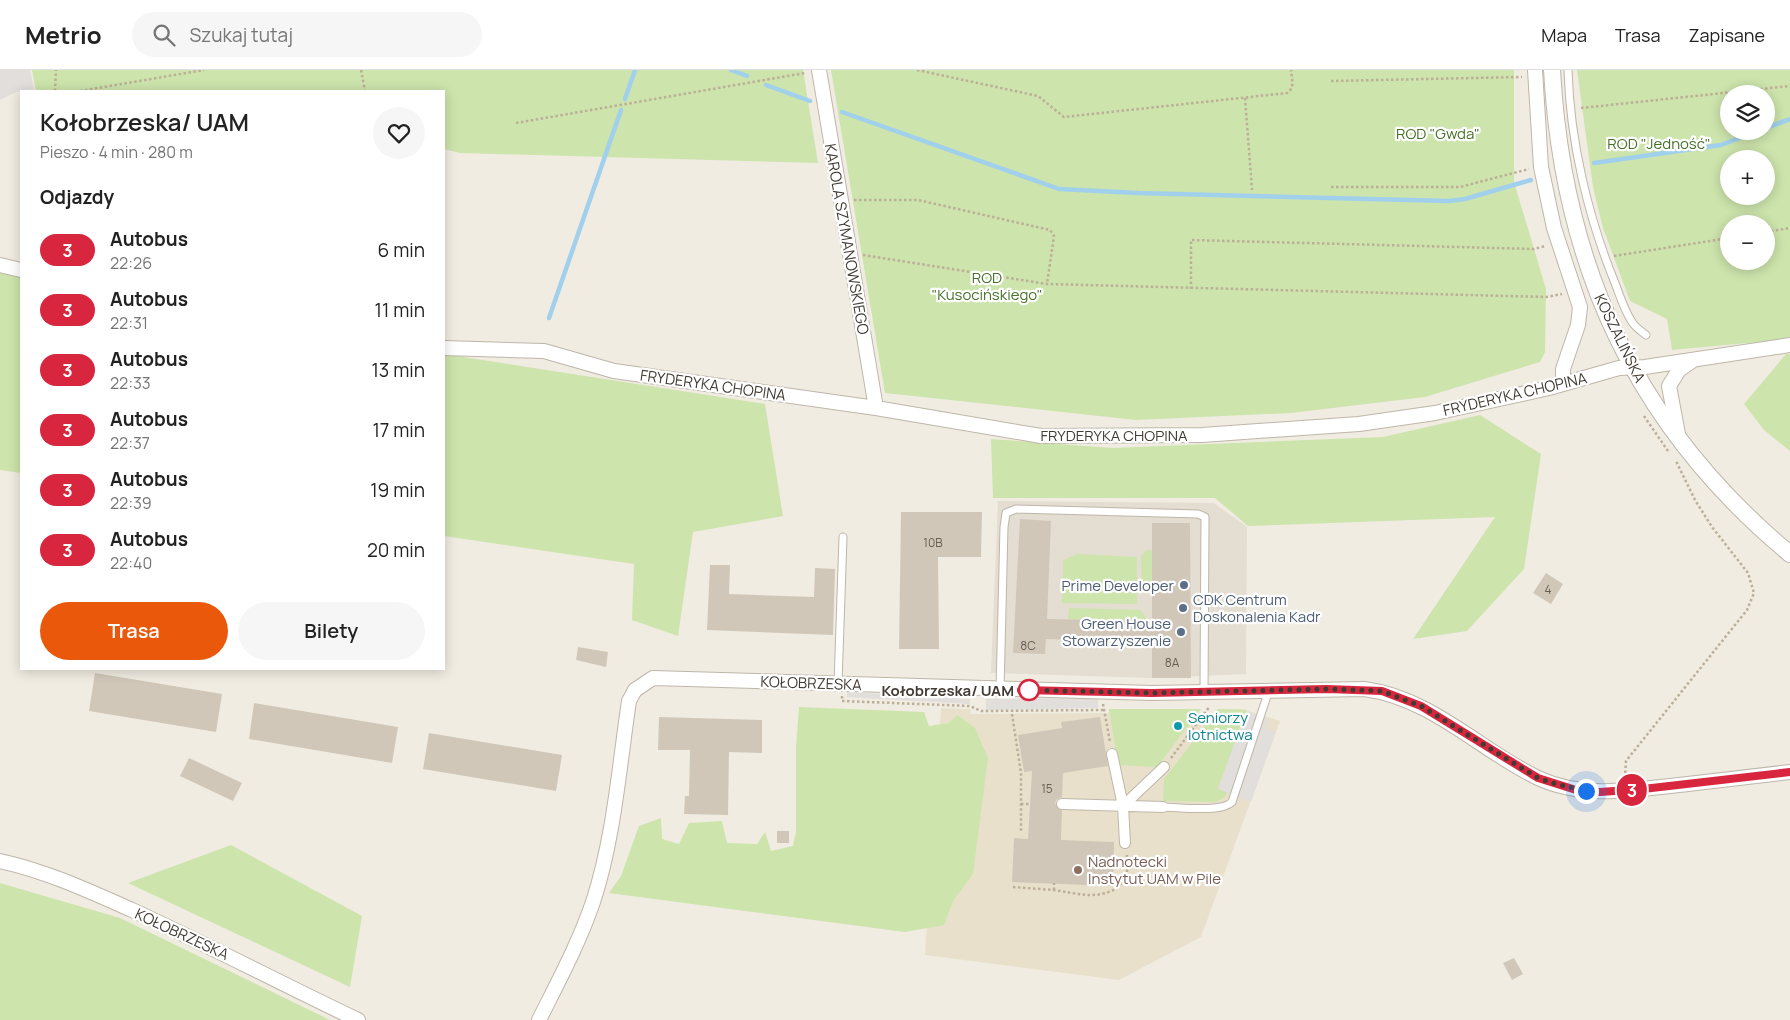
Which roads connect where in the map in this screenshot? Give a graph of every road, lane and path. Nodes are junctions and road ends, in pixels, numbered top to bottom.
1 (56, 70) edge
2 (204, 70) edge
3 (362, 70) edge
4 (819, 70) edge
5 (917, 70) edge
6 (1291, 70) edge
7 (1535, 70) edge
8 (1552, 70) edge
9 (1568, 70) edge
10 (1514, 77) dead end
11 (1331, 81) dead end
12 (1790, 86) edge
13 (55, 90) edge
14 (86, 90) edge
15 (365, 90) edge
16 (1245, 98) junction
17 (1582, 108) dead end
18 (516, 123) dead end
19 (1514, 173) dead end
20 (1331, 187) dead end
21 (1252, 190) dead end
22 (854, 200) dead end
23 (1790, 228) edge
24 (1775, 230) edge
25 (1720, 239) edge
26 (1534, 249) dead end
27 (863, 255) dead end
28 (1614, 256) dead end
29 (0, 265) edge
30 (20, 270) edge
31 (1046, 284) junction
32 (1192, 288) junction
33 (1546, 297) dead end
34 (1646, 335) dead end
35 (1790, 345) edge
36 (445, 348) edge
37 (1694, 359) junction
38 (1632, 368) junction
39 (1563, 383) junction
40 (876, 408) junction
41 (1643, 414) dead end
42 (1675, 447) junction
43 (1675, 460) dead end
44 (843, 537) dead end
45 (1790, 554) edge
46 (840, 684) junction
47 (1269, 689) junction
48 (1000, 690) junction
49 (1102, 692) junction
50 (1204, 692) junction
51 (1219, 692) junction
52 (1104, 710) junction
53 (1012, 714) dead end
54 (1112, 754) joint
55 (1164, 767) joint
56 (1790, 772) edge
57 (1626, 790) junction
58 (1021, 804) junction
59 (1030, 804) dead end
60 (1062, 804) dead end
61 (1123, 806) junction
62 (1163, 806) joint
63 (1021, 832) dead end
64 (1125, 843) joint
65 (0, 861) edge
66 (1054, 882) dead end
67 (1013, 886) dead end
68 (1054, 890) junction
69 (358, 1020) edge
70 (539, 1020) edge

1 - 13 path
2 - 14 path
3 - 15 path
4 - 18 path
4 - 40 street, KAROLA SZYMANOWSKIEGO
5 - 16 path
6 - 16 path
7 - 39 street
8 - 38 street, KOSZALIŃSKA
9 - 34 lane
10 - 11 path
12 - 17 path
16 - 21 path
19 - 20 path
22 - 31 path
23 - 24 path
25 - 28 path
26 - 32 path
27 - 31 path
29 - 30 street
31 - 32 path
32 - 33 path
35 - 37 street, FRYDERYKA CHOPINA
36 - 40 street, FRYDERYKA CHOPINA
37 - 38 street, FRYDERYKA CHOPINA
37 - 42 street
38 - 39 street, FRYDERYKA CHOPINA
38 - 42 street, KOSZALIŃSKA
39 - 40 street, FRYDERYKA CHOPINA
41 - 42 path
42 - 45 street, KOSZALIŃSKA
43 - 57 path
44 - 46 lane
46 - 48 street, KOŁOBRZESKA
46 - 52 path
46 - 70 street, KOŁOBRZESKA
47 - 51 street, KOŁOBRZESKA
47 - 57 street, KOŁOBRZESKA
47 - 62 lane
48 - 49 street, KOŁOBRZESKA
48 - 50 lane
49 - 50 street, KOŁOBRZESKA
49 - 52 path
50 - 51 street, KOŁOBRZESKA
51 - 55 path
52 - 54 path
53 - 58 path
54 - 61 street
55 - 61 street
56 - 57 street, KOŁOBRZESKA
58 - 59 path
58 - 63 path
60 - 61 street
61 - 62 street
61 - 64 street
64 - 68 path
65 - 69 street, KOŁOBRZESKA
66 - 68 path
67 - 68 path

